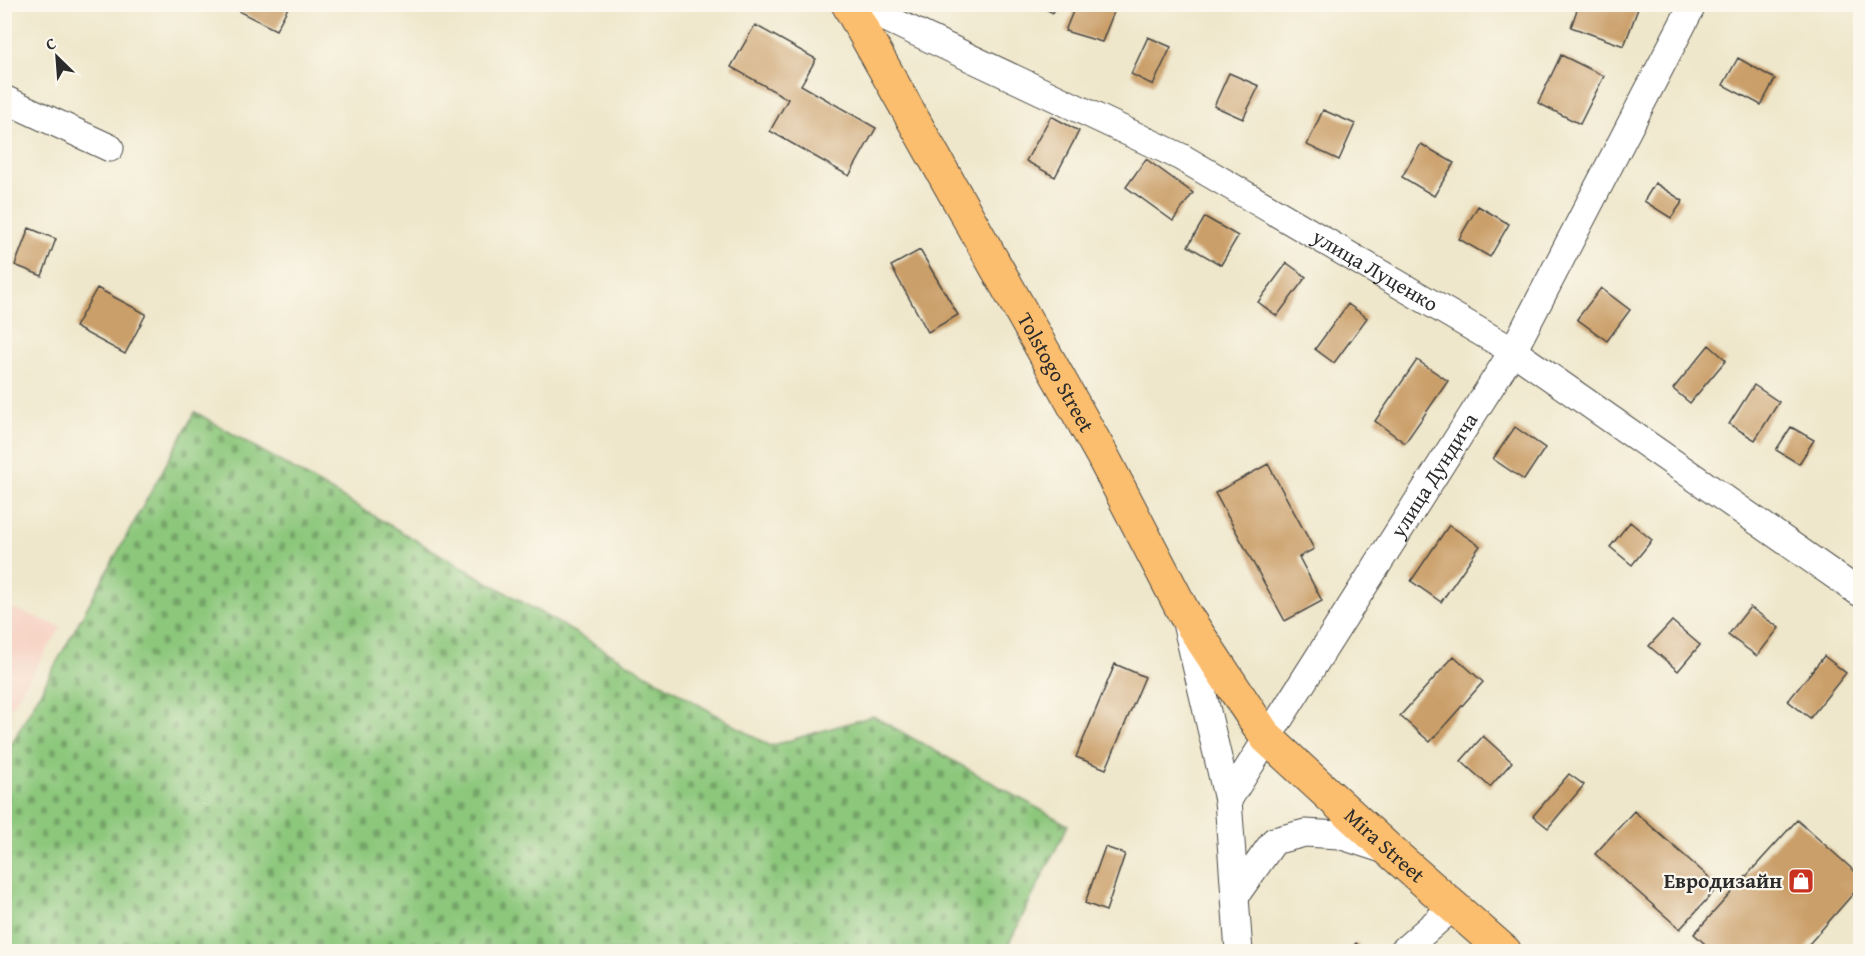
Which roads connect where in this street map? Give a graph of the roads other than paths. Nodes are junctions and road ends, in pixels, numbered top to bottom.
1 (848, 4) edge
2 (856, 4) edge
3 (1693, 4) edge
4 (4, 99) edge
5 (110, 148) dead end
6 (1513, 351) junction
7 (1860, 593) edge
8 (1184, 613) junction
9 (1266, 737) junction
10 (1228, 800) junction
11 (1390, 851) junction
12 (1235, 896) junction
13 (1454, 907) junction
14 (1239, 951) edge
15 (1402, 951) edge
16 (1505, 951) edge

1 - 8 main road, Tolstogo Street
2 - 6 street, улица Луценко
3 - 6 street, улица Дундича
4 - 5 street
6 - 7 street, улица Луценко
6 - 9 street, улица Дундича
8 - 9 main road, Tolstogo Street
8 - 10 street
9 - 10 street, улица Дундича
9 - 11 main road, Mira Street
10 - 12 street
11 - 12 street
11 - 13 main road, Mira Street
12 - 14 street
13 - 15 street
13 - 16 main road, Mira Street

